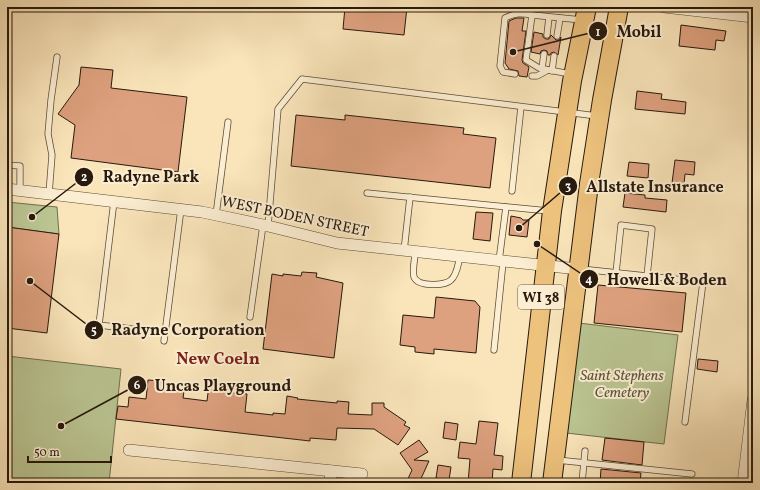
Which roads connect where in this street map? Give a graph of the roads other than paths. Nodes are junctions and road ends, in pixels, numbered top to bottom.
1 (619, 7) edge
2 (664, 7) edge
3 (586, 14) edge
4 (532, 15) junction
5 (549, 17) junction
6 (753, 17) edge
7 (560, 18) junction
8 (547, 35) dead end
9 (557, 36) dead end
10 (544, 54) dead end
11 (554, 56) dead end
12 (57, 57) dead end
13 (547, 70) junction
14 (515, 74) dead end
15 (574, 75) junction
16 (532, 76) dead end
17 (522, 107) junction
18 (567, 112) junction
19 (599, 116) junction
20 (228, 122) dead end
21 (7, 165) edge
22 (7, 189) edge
23 (20, 191) junction
24 (512, 191) dead end
25 (367, 193) dead end
26 (48, 194) junction
27 (410, 197) junction
28 (114, 201) junction
29 (506, 207) junction
30 (181, 209) junction
31 (552, 212) junction
32 (216, 215) junction
33 (265, 225) junction
34 (404, 251) junction
35 (415, 252) junction
36 (460, 257) junction
37 (501, 262) junction
38 (545, 266) junction
39 (578, 269) junction
40 (616, 273) junction
41 (647, 276) junction
42 (250, 317) dead end
43 (165, 333) junction
44 (164, 341) dead end
45 (494, 350) dead end
46 (753, 400) edge
47 (685, 422) dead end
48 (129, 450) dead end
49 (585, 450) dead end
50 (555, 460) junction
51 (584, 463) junction
52 (331, 471) junction
53 (362, 474) dead end
54 (692, 474) dead end
55 (330, 483) edge
56 (521, 483) edge
57 (552, 483) edge
58 (582, 483) edge
59 (743, 483) edge

1 - 19 main road, WI 38
2 - 6 street
3 - 7 lane
3 - 15 main road, WI 38
4 - 5 lane
4 - 13 lane
4 - 14 lane
5 - 7 lane
5 - 8 lane
7 - 9 lane
10 - 13 lane
11 - 13 lane
12 - 26 lane
13 - 15 lane
13 - 16 lane
15 - 18 main road, WI 38
17 - 18 lane
17 - 24 lane
17 - 33 lane
18 - 19 lane
18 - 31 main road, WI 38
19 - 39 main road, WI 38
20 - 32 lane
21 - 23 lane
22 - 23 street, WEST BODEN STREET
23 - 26 street, WEST BODEN STREET
25 - 27 lane
26 - 28 street, WEST BODEN STREET
27 - 29 lane
27 - 34 lane
28 - 30 street, WEST BODEN STREET
28 - 43 lane
29 - 31 lane
29 - 37 lane
30 - 32 street, WEST BODEN STREET
30 - 43 lane
31 - 38 main road, WI 38
32 - 33 street, WEST BODEN STREET
33 - 34 street, WEST BODEN STREET
33 - 42 lane
34 - 35 street, WEST BODEN STREET
35 - 36 street, WEST BODEN STREET
35 - 36 lane
36 - 37 street, WEST BODEN STREET
37 - 38 street, WEST BODEN STREET
37 - 45 lane
38 - 39 street, WEST BODEN STREET
38 - 56 main road, WI 38
39 - 40 lane
39 - 50 main road, WI 38
40 - 41 lane
40 - 41 lane
41 - 47 lane
43 - 44 lane
46 - 59 street
48 - 52 street
49 - 51 lane
50 - 51 lane
50 - 57 main road, WI 38
51 - 54 lane
51 - 58 lane
52 - 53 street
52 - 55 street

